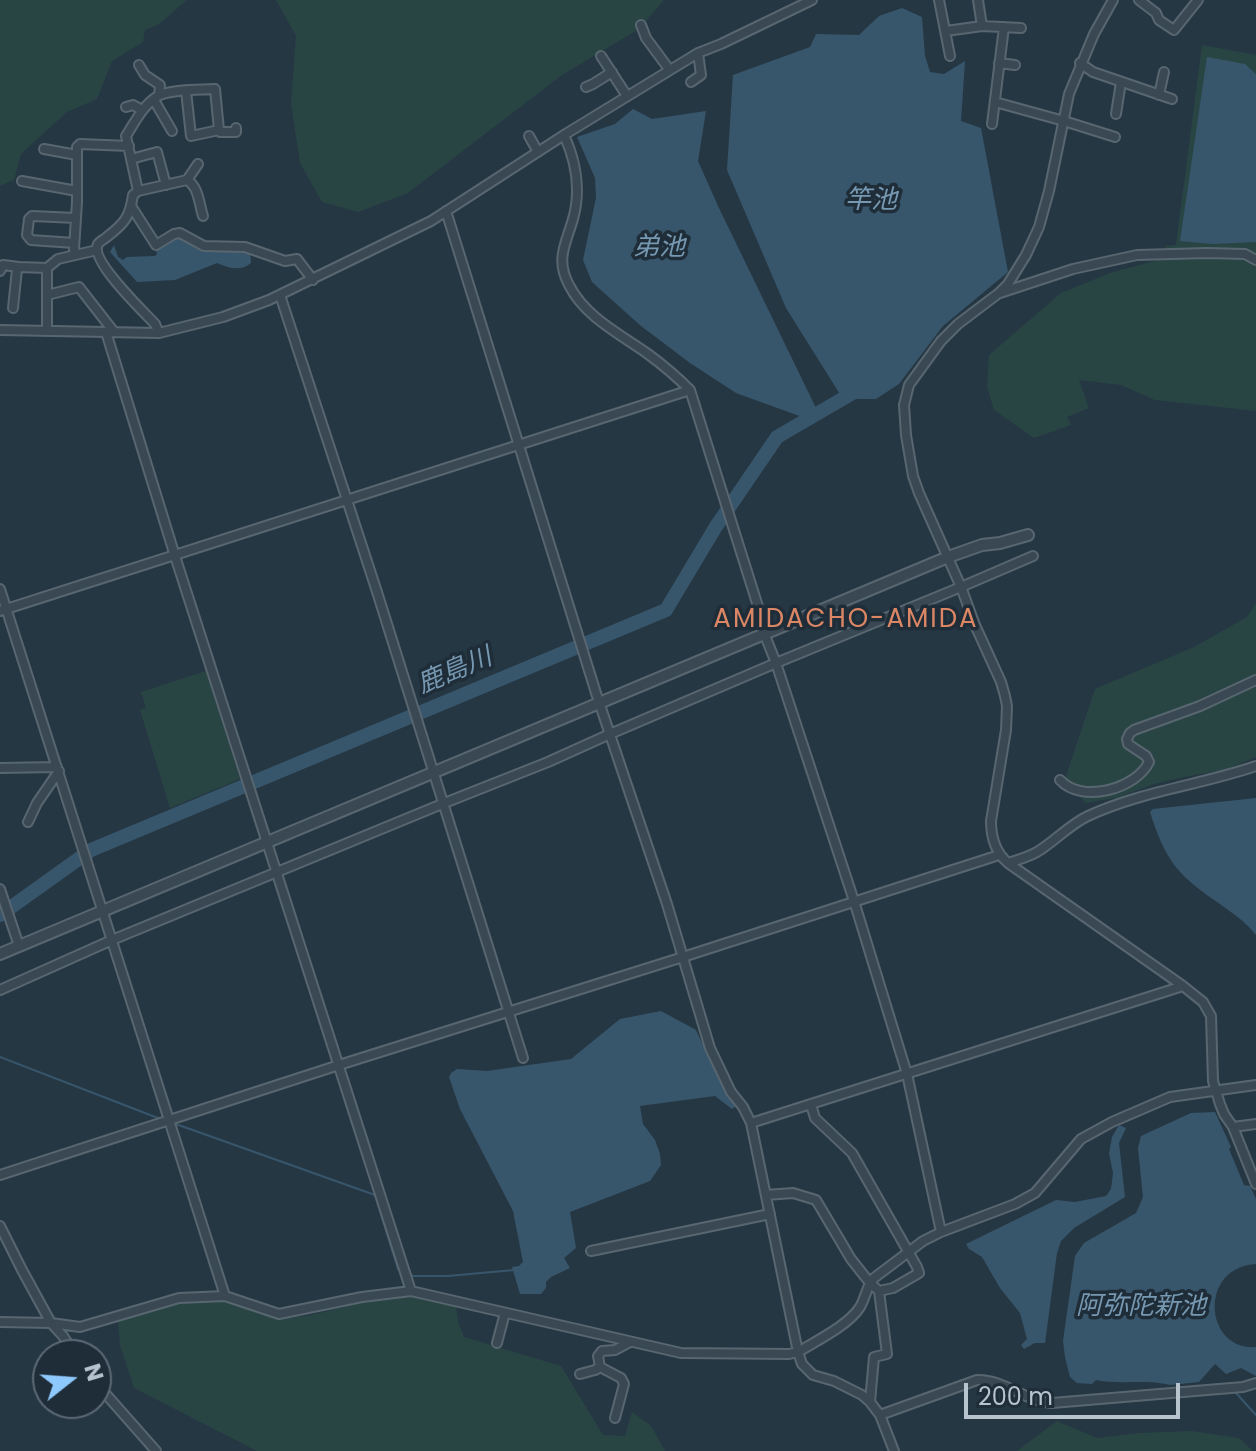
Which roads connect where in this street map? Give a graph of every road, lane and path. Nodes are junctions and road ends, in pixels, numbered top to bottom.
1 (812, 0) edge
2 (939, 0) edge
3 (978, 0) edge
4 (1113, 0) edge
5 (1139, 0) edge
6 (1198, 0) edge
7 (641, 25) dead end
8 (982, 26) junction
9 (1004, 27) junction
10 (1021, 28) dead end
11 (946, 31) junction
12 (698, 53) junction
13 (601, 56) dead end
14 (950, 56) dead end
15 (999, 63) junction
16 (1080, 63) junction
17 (139, 65) dead end
18 (1015, 65) dead end
19 (669, 69) junction
20 (612, 72) junction
21 (1164, 72) dead end
22 (691, 82) dead end
23 (1121, 82) junction
24 (586, 87) dead end
25 (186, 91) junction
26 (1159, 95) junction
27 (627, 96) junction
28 (156, 98) junction
29 (1172, 99) dead end
30 (995, 102) junction
31 (126, 107) dead end
32 (142, 110) junction
33 (1115, 114) dead end
34 (1064, 121) junction
35 (992, 124) dead end
36 (236, 128) dead end
37 (219, 130) junction
38 (172, 131) dead end
39 (564, 135) junction
40 (529, 136) dead end
41 (1115, 137) dead end
42 (129, 146) junction
43 (44, 149) dead end
44 (538, 152) junction
45 (77, 155) junction
46 (131, 159) junction
47 (198, 164) dead end
48 (27, 179) dead end
49 (187, 180) junction
50 (166, 185) junction
51 (77, 191) junction
52 (138, 191) junction
53 (131, 206) junction
54 (446, 211) junction
55 (203, 216) dead end
56 (76, 218) junction
57 (74, 243) junction
58 (97, 250) junction
59 (1256, 253) edge
60 (1245, 254) junction
61 (75, 255) junction
62 (1256, 260) edge
63 (19, 267) junction
64 (47, 268) junction
65 (0, 271) edge
66 (313, 280) junction
67 (999, 293) junction
68 (47, 295) junction
69 (280, 295) junction
70 (13, 308) dead end
71 (0, 330) edge
72 (47, 330) junction
73 (110, 332) junction
74 (159, 333) junction
75 (690, 390) junction
76 (519, 446) junction
77 (346, 501) junction
78 (1028, 535) dead end
79 (175, 556) junction
80 (1033, 556) dead end
81 (948, 557) junction
82 (961, 587) junction
83 (0, 589) edge
84 (3, 610) edge
85 (764, 633) junction
86 (776, 663) junction
87 (1256, 680) edge
88 (600, 702) junction
89 (610, 734) junction
90 (1256, 766) edge
91 (0, 768) edge
92 (58, 769) junction
93 (433, 772) junction
94 (1060, 780) dead end
95 (442, 804) junction
96 (28, 822) dead end
97 (267, 841) junction
98 (999, 855) junction
99 (1008, 863) junction
100 (278, 872) junction
101 (0, 889) edge
102 (854, 901) junction
103 (102, 912) junction
104 (112, 940) junction
105 (19, 946) junction
106 (0, 954) edge
107 (683, 957) junction
108 (1183, 986) junction
109 (0, 990) edge
110 (509, 1012) junction
111 (523, 1058) dead end
112 (339, 1065) junction
113 (907, 1074) junction
114 (1256, 1085) edge
115 (1216, 1091) junction
116 (811, 1105) junction
117 (168, 1120) junction
118 (751, 1123) junction
119 (1256, 1124) edge
120 (1233, 1127) junction
121 (0, 1175) edge
122 (1256, 1184) edge
123 (766, 1195) junction
124 (770, 1214) junction
125 (0, 1226) edge
126 (941, 1232) junction
127 (591, 1251) dead end
128 (909, 1251) junction
129 (870, 1283) junction
130 (411, 1291) junction
131 (879, 1291) junction
132 (225, 1296) junction
133 (505, 1313) junction
134 (0, 1322) edge
135 (51, 1323) junction
136 (65, 1339) edge
137 (631, 1341) junction
138 (497, 1344) dead end
139 (798, 1352) junction
140 (600, 1367) junction
141 (580, 1374) dead end
142 (1256, 1383) edge
143 (112, 1401) edge
144 (870, 1402) junction
145 (880, 1415) junction
146 (615, 1418) dead end
147 (156, 1451) edge
148 (894, 1451) edge

1 - 12 street
2 - 11 street
3 - 8 street
4 - 16 street
5 - 6 street
7 - 19 street
8 - 9 street
8 - 11 street
9 - 10 street
9 - 15 street
11 - 14 street
12 - 19 street
12 - 22 street
13 - 20 street
15 - 18 street
15 - 30 street
16 - 23 street
16 - 34 street
17 - 28 street
19 - 27 street
20 - 24 street
20 - 27 street
21 - 26 street
23 - 26 street
23 - 33 street
25 - 28 street
25 - 37 street
25 - 37 street
26 - 29 street
27 - 39 street
28 - 32 street
28 - 38 street
30 - 34 street
30 - 35 street
31 - 32 street
32 - 42 street
34 - 41 street
34 - 67 street
36 - 37 street
39 - 44 street
39 - 75 street
40 - 44 street
42 - 45 street
42 - 46 street
43 - 45 street
44 - 54 street
45 - 51 street
46 - 50 street
46 - 52 street
47 - 49 street
48 - 51 street
49 - 50 street
49 - 55 street
50 - 52 street
51 - 56 street
52 - 53 street
53 - 58 street
53 - 66 street
54 - 66 street
54 - 76 street
56 - 57 street
56 - 57 street
57 - 61 street
58 - 61 street
58 - 74 street
59 - 60 street
60 - 62 street
60 - 67 street
61 - 64 street
63 - 64 street
63 - 65 street
63 - 70 street
64 - 68 street
66 - 69 street
67 - 81 street
68 - 72 street
68 - 73 street
69 - 74 street
69 - 77 street
71 - 72 street
72 - 73 street
73 - 74 street
73 - 79 street
75 - 76 street
75 - 85 street
76 - 77 street
76 - 88 street
77 - 79 street
77 - 93 street
78 - 81 street
79 - 84 street
79 - 97 street
80 - 82 street
81 - 82 street
81 - 85 street
82 - 86 street
82 - 98 street
83 - 84 street
84 - 92 street
85 - 86 street
85 - 88 street
86 - 89 street
86 - 102 street
87 - 94 street
88 - 89 street
88 - 93 street
89 - 95 street
89 - 107 street
90 - 99 street
91 - 92 street
92 - 96 street
92 - 103 street
93 - 95 street
93 - 97 street
95 - 100 street
95 - 110 street
97 - 100 street
97 - 103 street
98 - 99 street
98 - 102 street
99 - 108 street
100 - 104 street
100 - 112 street
101 - 105 street
102 - 107 street
102 - 113 street
103 - 104 street
103 - 105 street
104 - 109 street
104 - 117 street
105 - 106 street
107 - 110 street
107 - 118 street
108 - 113 street
108 - 115 street
110 - 111 street
110 - 112 street
112 - 117 street
112 - 130 street
113 - 116 street
113 - 126 street
114 - 115 street
115 - 120 street
115 - 126 street
116 - 118 street
116 - 128 street
117 - 121 street
117 - 132 street
118 - 123 street
119 - 120 street
120 - 122 street
123 - 124 street
123 - 129 street
124 - 127 street
124 - 139 street
125 - 135 street
126 - 128 street
128 - 129 street
128 - 131 street
129 - 131 street
129 - 139 street
130 - 132 street
130 - 133 street
131 - 144 street
132 - 135 street
133 - 137 street
133 - 138 street
134 - 135 street
135 - 136 street
137 - 139 street
137 - 140 street
139 - 144 street
140 - 141 street
140 - 146 street
142 - 145 street
143 - 147 street
144 - 145 street
145 - 148 street

